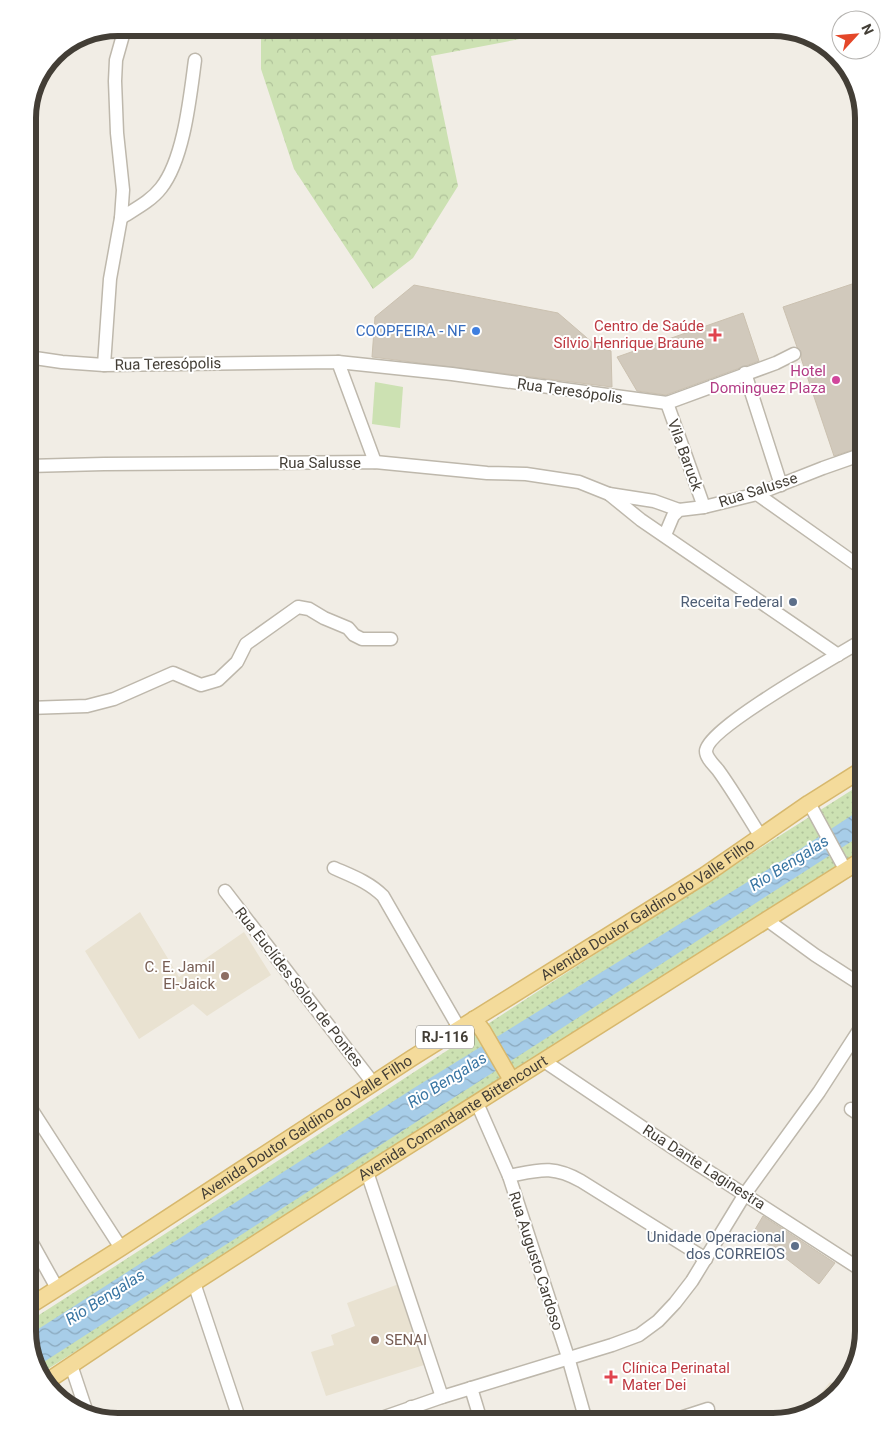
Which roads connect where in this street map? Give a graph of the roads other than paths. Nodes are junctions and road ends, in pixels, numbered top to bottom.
1 (123, 36) edge
2 (195, 60) dead end
3 (121, 218) junction
4 (794, 354) dead end
5 (36, 358) edge
6 (338, 362) junction
7 (104, 365) junction
8 (745, 374) junction
9 (667, 403) junction
10 (855, 457) edge
11 (376, 462) junction
12 (36, 466) edge
13 (780, 485) junction
14 (609, 494) junction
15 (757, 494) junction
16 (704, 507) junction
17 (678, 510) junction
18 (665, 535) junction
19 (855, 563) edge
20 (391, 639) dead end
21 (855, 645) edge
22 (838, 655) junction
23 (36, 708) edge
24 (855, 774) edge
25 (808, 803) junction
26 (761, 837) junction
27 (855, 865) edge
28 (334, 868) dead end
29 (846, 871) junction
30 (224, 892) dead end
31 (767, 920) junction
32 (855, 980) edge
33 (478, 1025) junction
34 (459, 1028) junction
35 (855, 1038) edge
36 (544, 1061) junction
37 (509, 1076) junction
38 (373, 1083) junction
39 (477, 1103) junction
40 (851, 1109) dead end
41 (855, 1111) edge
42 (36, 1116) edge
43 (367, 1172) junction
44 (509, 1176) junction
45 (745, 1194) junction
46 (121, 1248) junction
47 (36, 1250) edge
48 (706, 1259) junction
49 (855, 1266) edge
50 (194, 1283) junction
51 (57, 1288) junction
52 (36, 1302) edge
53 (568, 1357) junction
54 (71, 1365) junction
55 (52, 1378) edge
56 (471, 1388) junction
57 (442, 1397) junction
58 (84, 1405) edge
59 (411, 1407) junction
60 (708, 1409) dead end
61 (237, 1413) edge
62 (395, 1413) edge
63 (413, 1413) edge
64 (479, 1413) edge
65 (584, 1413) edge
66 (696, 1413) edge

1 - 3 street
2 - 3 street
3 - 7 street
4 - 8 street, Rua Teresópolis
5 - 7 street, Rua Teresópolis
6 - 7 street, Rua Teresópolis
6 - 9 street, Rua Teresópolis
6 - 11 street
8 - 9 street, Rua Teresópolis
8 - 13 street
9 - 16 street, Vila Baruck
10 - 13 street, Rua Salusse
11 - 12 street, Rua Salusse
11 - 14 street, Rua Salusse
13 - 15 street, Rua Salusse
14 - 17 street
14 - 18 street
15 - 16 street, Rua Salusse
15 - 19 street
16 - 17 street, Rua Salusse
17 - 18 street
18 - 22 street
20 - 23 street
21 - 22 street
22 - 26 street
24 - 25 main road, Avenida Doutor Galdino do Valle Filho / RJ-116
25 - 26 main road, Avenida Doutor Galdino do Valle Filho / RJ-116
25 - 29 street
26 - 33 main road, Avenida Doutor Galdino do Valle Filho / RJ-116
27 - 29 main road, Avenida Comandante Bittencourt
28 - 34 street
29 - 31 main road, Avenida Comandante Bittencourt
30 - 38 street, Rua Euclídes Solon de Pontes
31 - 32 street
31 - 36 main road, Avenida Comandante Bittencourt
33 - 34 main road, Avenida Doutor Galdino do Valle Filho / RJ-116
33 - 37 main road
34 - 38 main road, Avenida Doutor Galdino do Valle Filho / RJ-116
35 - 45 street
36 - 37 main road, Avenida Comandante Bittencourt
36 - 45 street, Rua Dante Laginestra
37 - 39 main road, Avenida Comandante Bittencourt
38 - 46 main road, Avenida Doutor Galdino do Valle Filho / RJ-116
39 - 43 main road, Avenida Comandante Bittencourt
39 - 44 street, Rua Augusto Cardoso
40 - 41 street
42 - 46 street
43 - 50 main road, Avenida Comandante Bittencourt
43 - 57 street
44 - 48 street
44 - 53 street, Rua Augusto Cardoso
45 - 48 street
45 - 49 street, Rua Dante Laginestra
46 - 51 main road, Avenida Doutor Galdino do Valle Filho / RJ-116
47 - 51 street
48 - 53 street
50 - 54 main road, Avenida Comandante Bittencourt
50 - 61 street
51 - 52 main road, Avenida Doutor Galdino do Valle Filho / RJ-116
53 - 56 street
53 - 65 street, Rua Augusto Cardoso
54 - 55 main road, Avenida Comandante Bittencourt
54 - 58 street
56 - 57 street
56 - 64 street
57 - 59 street
59 - 62 street
59 - 63 street
60 - 66 street

